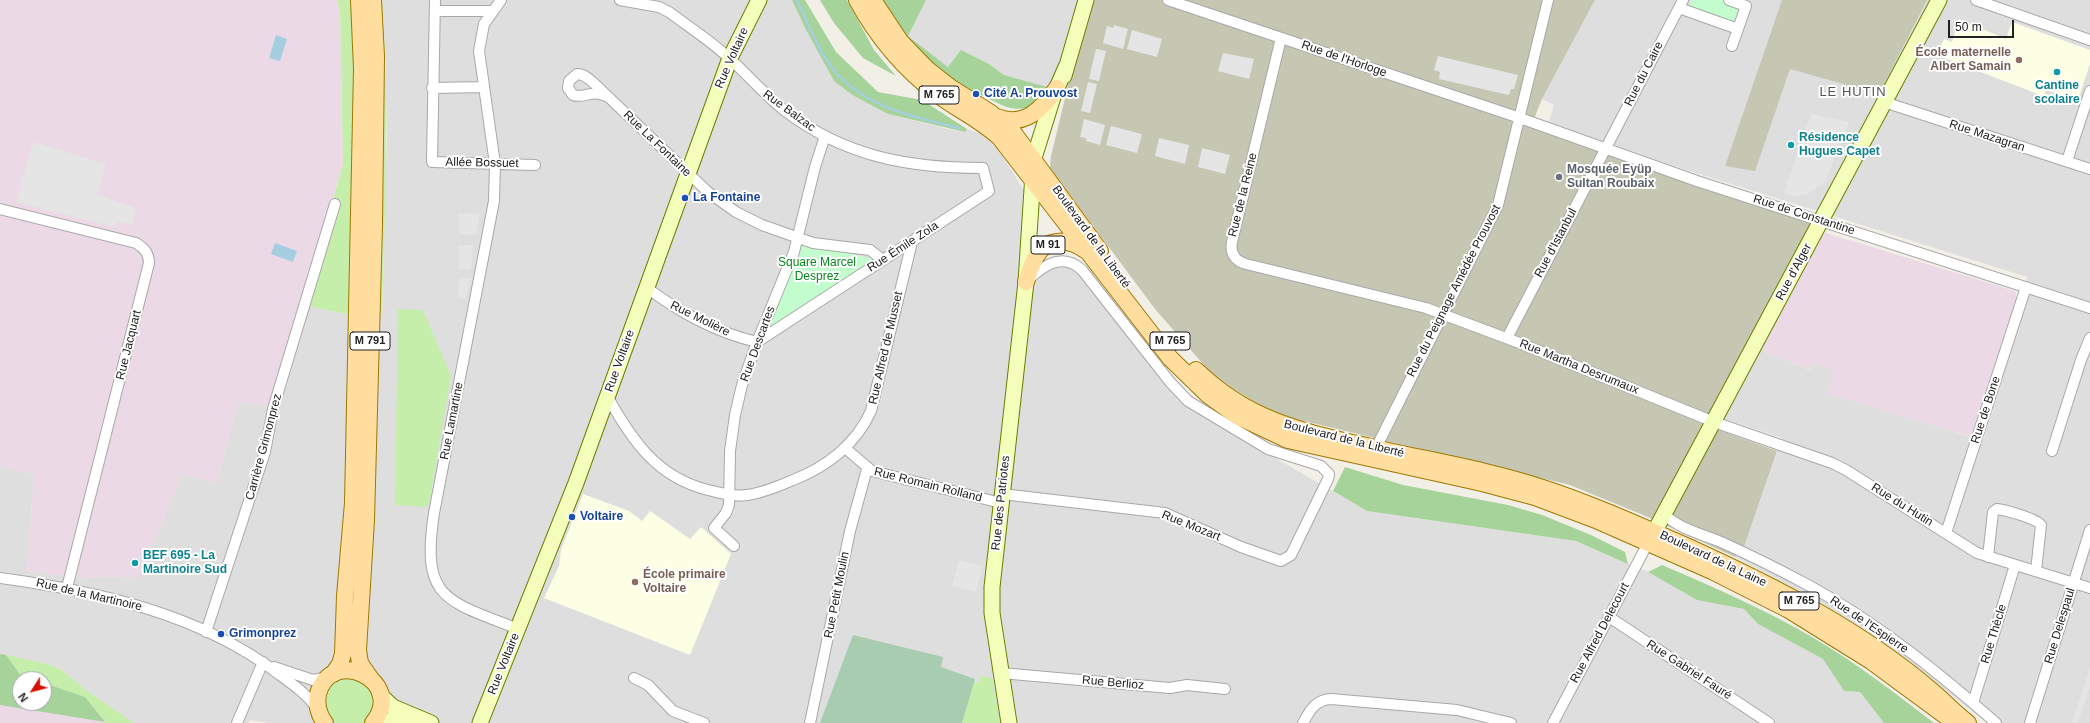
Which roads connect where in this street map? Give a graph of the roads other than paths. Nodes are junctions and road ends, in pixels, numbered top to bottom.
1 (359, 0) edge
2 (373, 0) edge
3 (435, 0) edge
4 (620, 0) edge
5 (759, 0) edge
6 (857, 0) edge
7 (873, 0) edge
8 (1086, 0) edge
9 (1168, 0) edge
10 (1548, 0) edge
11 (1728, 0) edge
12 (1939, 0) edge
13 (1976, 0) edge
14 (1747, 3) edge
15 (497, 4) edge
16 (1681, 4) edge
17 (435, 11) junction
18 (1738, 29) junction
19 (1281, 38) junction
20 (2090, 40) edge
21 (1732, 46) dead end
22 (730, 58) junction
23 (1066, 67) junction
24 (484, 87) junction
25 (432, 88) junction
26 (1057, 88) junction
27 (2090, 91) edge
28 (606, 96) dead end
29 (1884, 102) junction
30 (996, 117) junction
31 (1520, 118) junction
32 (825, 136) junction
33 (1606, 148) junction
34 (2067, 161) junction
35 (495, 164) junction
36 (535, 165) dead end
37 (983, 168) joint
38 (1036, 169) junction
39 (2090, 169) edge
40 (688, 174) junction
41 (1042, 192) junction
42 (335, 204) dead end
43 (0, 208) edge
44 (1821, 220) junction
45 (798, 238) junction
46 (912, 242) junction
47 (1088, 252) junction
48 (883, 260) junction
49 (1088, 278) junction
50 (1026, 282) junction
51 (2026, 287) junction
52 (647, 288) junction
53 (2090, 308) edge
54 (1443, 314) junction
55 (1507, 338) junction
56 (2090, 338) edge
57 (757, 342) junction
58 (607, 396) junction
59 (1714, 422) junction
60 (846, 448) junction
61 (2052, 451) dead end
62 (1373, 454) junction
63 (867, 469) junction
64 (1488, 478) joint
65 (1328, 479) joint
66 (730, 495) junction
67 (1002, 498) junction
68 (1664, 514) junction
69 (2090, 530) edge
70 (1946, 533) junction
71 (1651, 538) junction
72 (734, 546) dead end
73 (1988, 557) junction
74 (2015, 565) junction
75 (2036, 571) junction
76 (0, 578) edge
77 (2073, 583) junction
78 (67, 588) junction
79 (2090, 588) edge
80 (1609, 617) junction
81 (518, 629) junction
82 (206, 632) junction
83 (263, 662) junction
84 (1001, 673) junction
85 (332, 675) junction
86 (634, 678) dead end
87 (371, 679) junction
88 (1224, 689) dead end
89 (1925, 693) junction
90 (380, 695) junction
91 (1973, 703) junction
92 (323, 719) edge
93 (237, 723) edge
94 (373, 723) edge
95 (377, 723) edge
96 (408, 723) edge
97 (431, 723) edge
98 (480, 723) edge
99 (704, 723) edge
100 (810, 723) edge
101 (1009, 723) edge
102 (1303, 723) edge
103 (1511, 723) edge
104 (1553, 723) edge
105 (1769, 723) edge
106 (1949, 723) edge
107 (1955, 723) edge
108 (1968, 723) edge
109 (1973, 723) edge
110 (1996, 723) edge
111 (2030, 723) edge

1 - 85 main road, M 791
2 - 87 main road, M 791
3 - 17 street, Allée Bossuet
4 - 22 street, Rue Balzac
5 - 22 street, Rue Voltaire
6 - 38 main road, M 765
7 - 30 main road, M 765
8 - 23 street, Rue des Patriotes / M 91
9 - 19 street, Rue de l'Horloge
10 - 31 street, Rue du Peignage Amédée Prouvost
11 - 14 street
12 - 29 street, Rue d'Alger
13 - 20 street
14 - 18 street
15 - 17 street
15 - 24 street
16 - 18 street
16 - 33 street, Rue du Caire
17 - 25 street, Allée Bossuet
18 - 21 street
19 - 31 street, Rue de l'Horloge
19 - 54 street, Rue de la Reine
22 - 32 street, Rue Balzac
22 - 40 street, Rue Voltaire
23 - 26 street, Rue des Patriotes / M 91
23 - 38 street, Rue des Patriotes / M 91
24 - 25 street
24 - 35 street
25 - 35 street, Allée Bossuet
26 - 30 main road, M 91
26 - 38 street, Rue des Patriotes / M 91
27 - 34 street
28 - 40 street, Rue La Fontaine
29 - 34 street, Rue Mazagran
29 - 44 street, Rue d'Alger
30 - 38 main road, M 765
31 - 33 street, Rue de Constantine
31 - 54 street, Rue du Peignage Amédée Prouvost
32 - 37 street, Rue Balzac
32 - 45 street, Rue Descartes
33 - 44 street, Rue de Constantine
33 - 55 street, Rue d'Istanbul
34 - 39 street, Rue Mazagran
35 - 36 street, Allée Bossuet
35 - 81 street, Rue Lamartine
37 - 46 street, Rue Émile Zola
38 - 41 main road, M 765
38 - 50 street, Rue des Patriotes / M 91
38 - 62 main road, Boulevard de la Liberté / M 765
40 - 45 street, Rue La Fontaine
40 - 52 street, Rue Voltaire
41 - 47 main road, Boulevard de la Liberté / M 765
41 - 50 street, Rue des Patriotes / M 91
42 - 82 street, Carrière Grimonprez
43 - 78 street, Rue Jacquart
44 - 51 street, Rue de Constantine
44 - 59 street, Rue d'Alger
45 - 48 street, Rue La Fontaine
45 - 57 street, Rue Descartes
46 - 48 street, Rue Émile Zola
46 - 60 street, Rue Alfred de Musset
47 - 49 street, Boulevard de la Liberté
47 - 50 main road, M 91
47 - 62 main road, Boulevard de la Liberté / M 765
48 - 57 street, Rue Émile Zola
49 - 50 street, Boulevard de la Liberté
49 - 65 street, Boulevard de la Liberté
50 - 67 street, Rue des Patriotes / M 91
51 - 53 street, Rue de Constantine
51 - 70 street, Rue de Bone
52 - 57 street, Rue Molière
52 - 58 street, Rue Voltaire
54 - 55 street, Rue Martha Desrumaux
54 - 62 street, Rue du Peignage Amédée Prouvost
55 - 59 street, Rue Martha Desrumaux
56 - 61 street
57 - 66 street, Rue Descartes
58 - 66 street
58 - 81 street, Rue Voltaire
59 - 68 street, Rue d'Alger
59 - 70 street, Rue du Hutin
60 - 63 street, Rue Romain Rolland
60 - 66 street
62 - 64 main road, Boulevard de la Liberté / M 765
63 - 67 street, Rue Romain Rolland
63 - 100 street, Rue Petit Moulin
64 - 71 main road, Boulevard de la Laine / M 765
65 - 67 street, Rue Mozart
66 - 72 street, Rue Descartes
67 - 84 street, Rue des Patriotes / M 91
68 - 71 street, Rue d'Alger
68 - 91 street, Rue de l'Espierre
69 - 77 street, Rue Delespaul
70 - 73 street, Rue du Hutin
71 - 80 street, Rue Alfred Delecourt
71 - 89 main road, Boulevard de la Laine / M 765
73 - 74 street, Rue du Hutin
73 - 75 street
74 - 75 street, Rue du Hutin
74 - 91 street, Rue Thècle
75 - 77 street, Rue du Hutin
76 - 78 street, Rue de la Martinoire
77 - 79 street, Rue du Hutin
77 - 111 street, Rue Delespaul
78 - 82 street, Rue de la Martinoire
80 - 104 street, Rue Alfred Delecourt
80 - 105 street, Rue Gabriel Fauré
81 - 98 street, Rue Voltaire
82 - 83 street, Rue de la Martinoire
83 - 85 street, Rue de la Martinoire
83 - 92 street, Rue de la Martinoire
83 - 93 street
84 - 88 street, Rue Berlioz
84 - 101 street, Rue des Patriotes / M 91
85 - 87 main road
85 - 92 main road
86 - 99 street
87 - 90 main road
89 - 106 street, Boulevard de la Laine / M 765
89 - 107 main road
89 - 108 main road
89 - 109 street, Boulevard de la Laine / M 765
90 - 94 main road
90 - 97 street
91 - 110 street, Rue de l'Espierre
95 - 96 street
102 - 103 street

